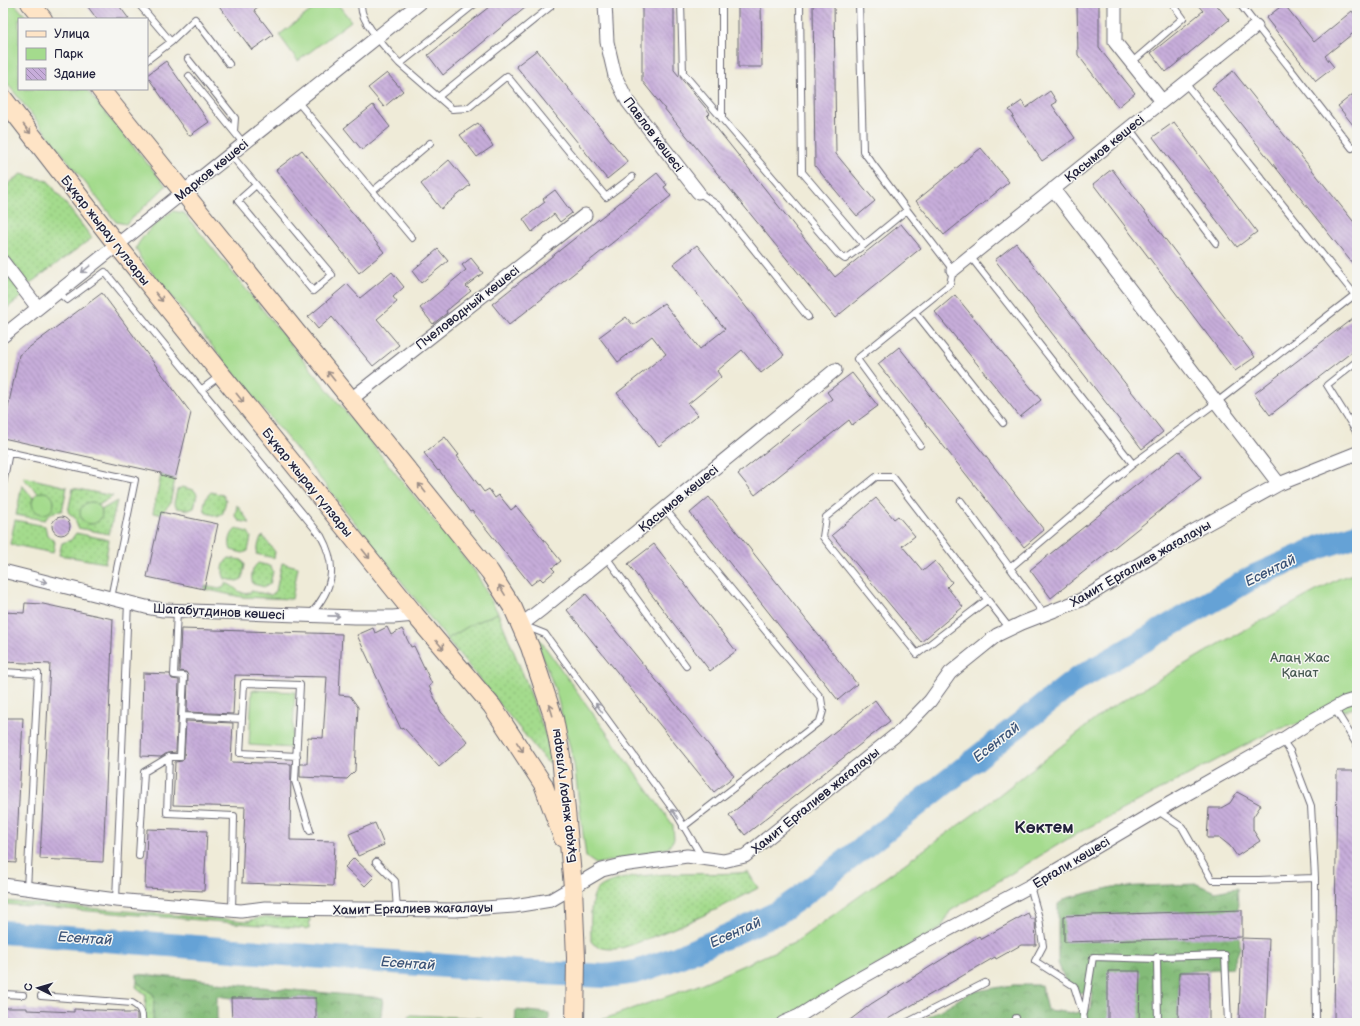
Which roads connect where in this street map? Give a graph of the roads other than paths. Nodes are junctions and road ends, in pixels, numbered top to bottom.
1 (30, 3) edge
2 (138, 3) edge
3 (362, 3) edge
4 (420, 3) edge
5 (476, 3) edge
6 (605, 3) edge
7 (681, 3) edge
8 (722, 3) edge
9 (800, 3) edge
10 (859, 3) edge
11 (1115, 3) edge
12 (1172, 3) edge
13 (1239, 3) edge
14 (550, 7) dead end
15 (42, 18) edge
16 (1256, 26) junction
17 (377, 37) junction
18 (171, 42) junction
19 (148, 59) edge
20 (188, 59) dead end
21 (1131, 63) junction
22 (229, 64) dead end
23 (400, 64) junction
24 (189, 76) dead end
25 (1185, 83) junction
26 (104, 90) edge
27 (438, 97) junction
28 (3, 98) edge
29 (298, 101) junction
30 (1162, 101) junction
31 (722, 119) junction
32 (1129, 128) junction
33 (234, 131) junction
34 (430, 143) dead end
35 (244, 144) junction
36 (1357, 145) edge
37 (230, 154) junction
38 (632, 177) dead end
39 (256, 185) junction
40 (1053, 189) junction
41 (373, 191) junction
42 (183, 192) junction
43 (698, 192) joint
44 (906, 210) junction
45 (585, 214) dead end
46 (412, 238) dead end
47 (1216, 243) dead end
48 (117, 245) junction
49 (864, 245) junction
50 (970, 256) junction
51 (3, 262) edge
52 (953, 270) junction
53 (58, 292) junction
54 (1356, 294) edge
55 (38, 308) junction
56 (915, 312) junction
57 (808, 317) dead end
58 (3, 336) edge
59 (1357, 361) edge
60 (835, 370) dead end
61 (221, 374) junction
62 (201, 390) junction
63 (350, 400) junction
64 (1217, 402) junction
65 (1003, 423) dead end
66 (1357, 433) edge
67 (920, 445) dead end
68 (6, 451) edge
69 (1357, 453) edge
70 (1133, 464) junction
71 (3, 484) edge
72 (1279, 484) junction
73 (961, 501) dead end
74 (665, 509) junction
75 (606, 557) junction
76 (1010, 568) junction
77 (3, 571) edge
78 (111, 598) junction
79 (987, 600) junction
80 (128, 602) junction
81 (177, 611) junction
82 (1044, 614) junction
83 (415, 615) junction
84 (309, 616) junction
85 (521, 625) junction
86 (1010, 629) junction
87 (686, 666) dead end
88 (3, 672) edge
89 (1357, 699) edge
90 (1334, 708) junction
91 (182, 716) junction
92 (242, 719) junction
93 (1282, 740) junction
94 (1357, 745) edge
95 (297, 756) junction
96 (169, 757) junction
97 (564, 780) junction
98 (543, 784) junction
99 (1158, 811) junction
100 (683, 827) junction
101 (310, 831) dead end
102 (139, 856) dead end
103 (703, 859) junction
104 (376, 862) dead end
105 (1315, 878) junction
106 (3, 885) edge
107 (1030, 886) junction
108 (573, 887) junction
109 (27, 889) junction
110 (116, 900) junction
111 (397, 910) junction
112 (232, 911) junction
113 (1157, 959) junction
114 (985, 983) dead end
115 (3, 994) edge
116 (23, 995) dead end
117 (41, 996) dead end
118 (1083, 1014) junction
119 (142, 1023) edge
120 (575, 1023) edge
121 (783, 1023) edge
122 (906, 1023) edge
123 (1084, 1023) edge
124 (1158, 1023) edge
125 (1228, 1023) edge
126 (1316, 1023) edge

1 - 15 street
2 - 18 lane
3 - 17 lane
4 - 17 street, Марков көшесі
5 - 23 lane
6 - 43 street, Павлов көшесі
7 - 31 lane
8 - 31 lane
9 - 49 lane
10 - 44 lane
11 - 21 street
12 - 21 lane
13 - 16 lane
14 - 27 lane
16 - 25 street, Қасымов көшесі
16 - 36 lane
17 - 23 lane
17 - 29 street, Марков көшесі
18 - 19 lane
18 - 22 lane
20 - 33 lane
21 - 30 street
23 - 27 lane
24 - 33 lane
25 - 30 street, Қасымов көшесі
25 - 54 lane
26 - 42 street, Бұқар жырау гүлзары
27 - 38 lane
28 -> 48 street, Бұқар жырау гүлзары
29 - 35 street, Марков көшесі
29 - 41 lane
30 - 32 street, Қасымов көшесі
31 - 49 lane
32 - 40 street, Қасымов көшесі
32 - 47 lane
33 - 35 lane
34 - 41 lane
35 - 37 street, Марков көшесі
37 - 39 lane
37 - 42 street, Марков көшесі
39 - 39 lane
40 - 50 street, Қасымов көшесі
40 - 64 street
41 - 46 lane
42 - 48 street, Марков көшесі
63 -> 42 street, Бұқар жырау гүлзары
43 - 57 lane
44 - 49 lane
44 - 52 lane
45 - 63 street, Пчеловодный көшесі
48 -> 53 street, Марков көшесі
48 -> 61 street, Бұқар жырау гүлзары
50 - 52 street, Қасымов көшесі
50 - 70 lane
51 - 55 street
52 - 56 lane
53 - 55 street, Марков көшесі
53 - 62 lane
54 - 64 lane
55 - 58 street, Марков көшесі
56 - 65 lane
56 - 67 lane
59 - 66 lane
60 - 74 street, Қасымов көшесі
61 - 62 lane
61 -> 83 street, Бұқар жырау гүлзары
62 - 84 lane
85 -> 63 street, Бұқар жырау гүлзары
64 - 70 lane
64 - 72 street
68 - 71 lane
68 - 78 lane
69 - 72 street, Хамит Ерғалиев жағалауы
70 - 76 lane
72 - 82 street, Хамит Ерғалиев жағалауы
73 - 76 lane
74 - 75 street, Қасымов көшесі
74 - 100 lane
75 - 85 street, Қасымов көшесі
75 - 87 lane
76 - 82 lane
77 -> 78 street, Шагабутдинов көшесі
78 - 80 street, Шагабутдинов көшесі
79 - 79 lane
79 - 86 lane
80 - 81 street, Шагабутдинов көшесі
80 - 110 lane
81 - 84 street, Шагабутдинов көшесі
81 - 91 lane
82 - 86 street, Хамит Ерғалиев жағалауы
84 -> 83 street, Шагабутдинов көшесі
83 -> 98 street, Бұқар жырау гүлзары
97 -> 85 street, Бұқар жырау гүлзары
100 -> 85 lane
86 - 103 street, Хамит Ерғалиев жағалауы
88 - 109 lane
89 - 90 street, Ерғали көшесі
90 - 93 street, Ерғали көшесі
90 - 94 lane
91 - 92 lane
91 - 96 lane
92 - 95 lane
92 - 95 lane
93 - 99 street, Ерғали көшесі
93 - 105 lane
95 - 101 lane
96 - 102 lane
96 - 112 lane
97 - 98 street
97 - 108 street, Бұқар жырау гүлзары
98 - 108 street, Бұқар жырау гүлзары
99 - 105 lane
99 - 107 street, Ерғали көшесі
100 - 103 lane
103 - 108 street, Хамит Ерғалиев жағалауы
104 - 111 lane
105 - 126 lane
106 - 109 street, Хамит Ерғалиев жағалауы
107 - 118 lane
107 - 121 street, Ерғали көшесі
108 - 111 street, Хамит Ерғалиев жағалауы
108 - 120 street, Бұқар жырау гүлзары
109 - 110 street, Хамит Ерғалиев жағалауы
110 - 112 street, Хамит Ерғалиев жағалауы
111 - 112 street, Хамит Ерғалиев жағалауы
113 - 118 lane
113 - 124 lane
113 - 125 lane
114 - 122 lane
115 - 116 lane
117 - 119 lane
118 - 123 lane

